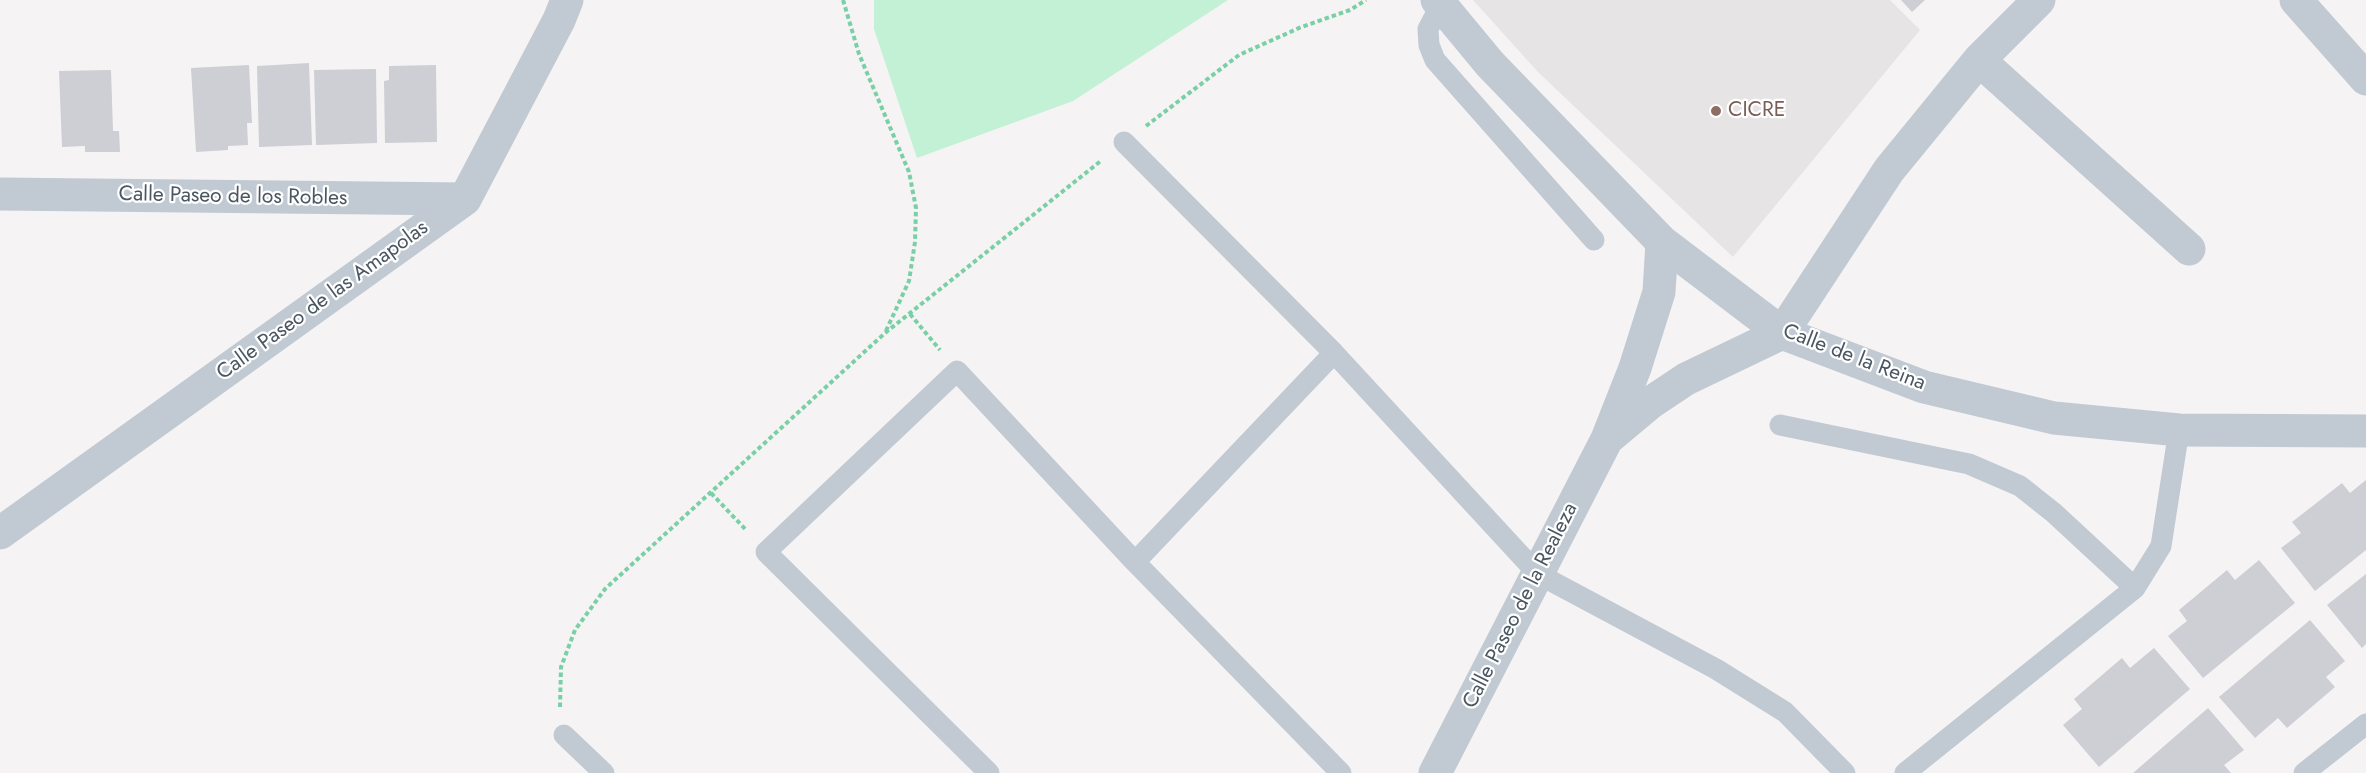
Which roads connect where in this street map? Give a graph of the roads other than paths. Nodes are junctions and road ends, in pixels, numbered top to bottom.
1 (567, 0) edge
2 (2039, 0) edge
3 (2296, 0) edge
4 (1439, 3) edge
5 (1979, 60) junction
6 (2366, 79) edge
7 (1124, 142) road end
8 (0, 194) edge
9 (465, 199) junction
10 (1594, 240) dead end
11 (1662, 242) junction
12 (2189, 249) dead end
13 (1782, 333) junction
14 (1334, 353) junction
15 (1780, 425) dead end
16 (2179, 430) junction
17 (2366, 431) edge
18 (1607, 439) junction
19 (0, 533) edge
20 (1135, 562) junction
21 (1538, 574) junction
22 (2135, 588) junction
23 (2366, 723) edge
24 (564, 735) road end
25 (604, 773) edge
26 (989, 773) edge
27 (1341, 773) edge
28 (1435, 773) edge
29 (1845, 773) edge
30 (1905, 773) edge
31 (2304, 773) edge

1 - 9 street, Calle Paseo de las Amapolas
2 - 5 street
3 - 6 street
4 - 10 lane
4 - 11 street, Calle de la Reina
5 - 12 street
5 - 13 street
7 - 14 lane
8 - 9 street, Calle Paseo de los Robles
9 - 19 street, Calle Paseo de las Amapolas
11 - 13 street, Calle de la Reina
11 - 18 street, Calle Paseo de la Realeza
13 - 16 street, Calle de la Reina
13 - 18 street, Calle Paseo de la Realeza
14 - 20 lane
14 - 21 lane
15 - 22 lane
16 - 17 street, Calle de la Reina
16 - 22 lane
18 - 21 street, Calle Paseo de la Realeza
20 - 26 lane
20 - 27 lane
21 - 28 street, Calle Paseo de la Realeza
21 - 29 lane
22 - 30 lane
23 - 31 lane
24 - 25 lane

